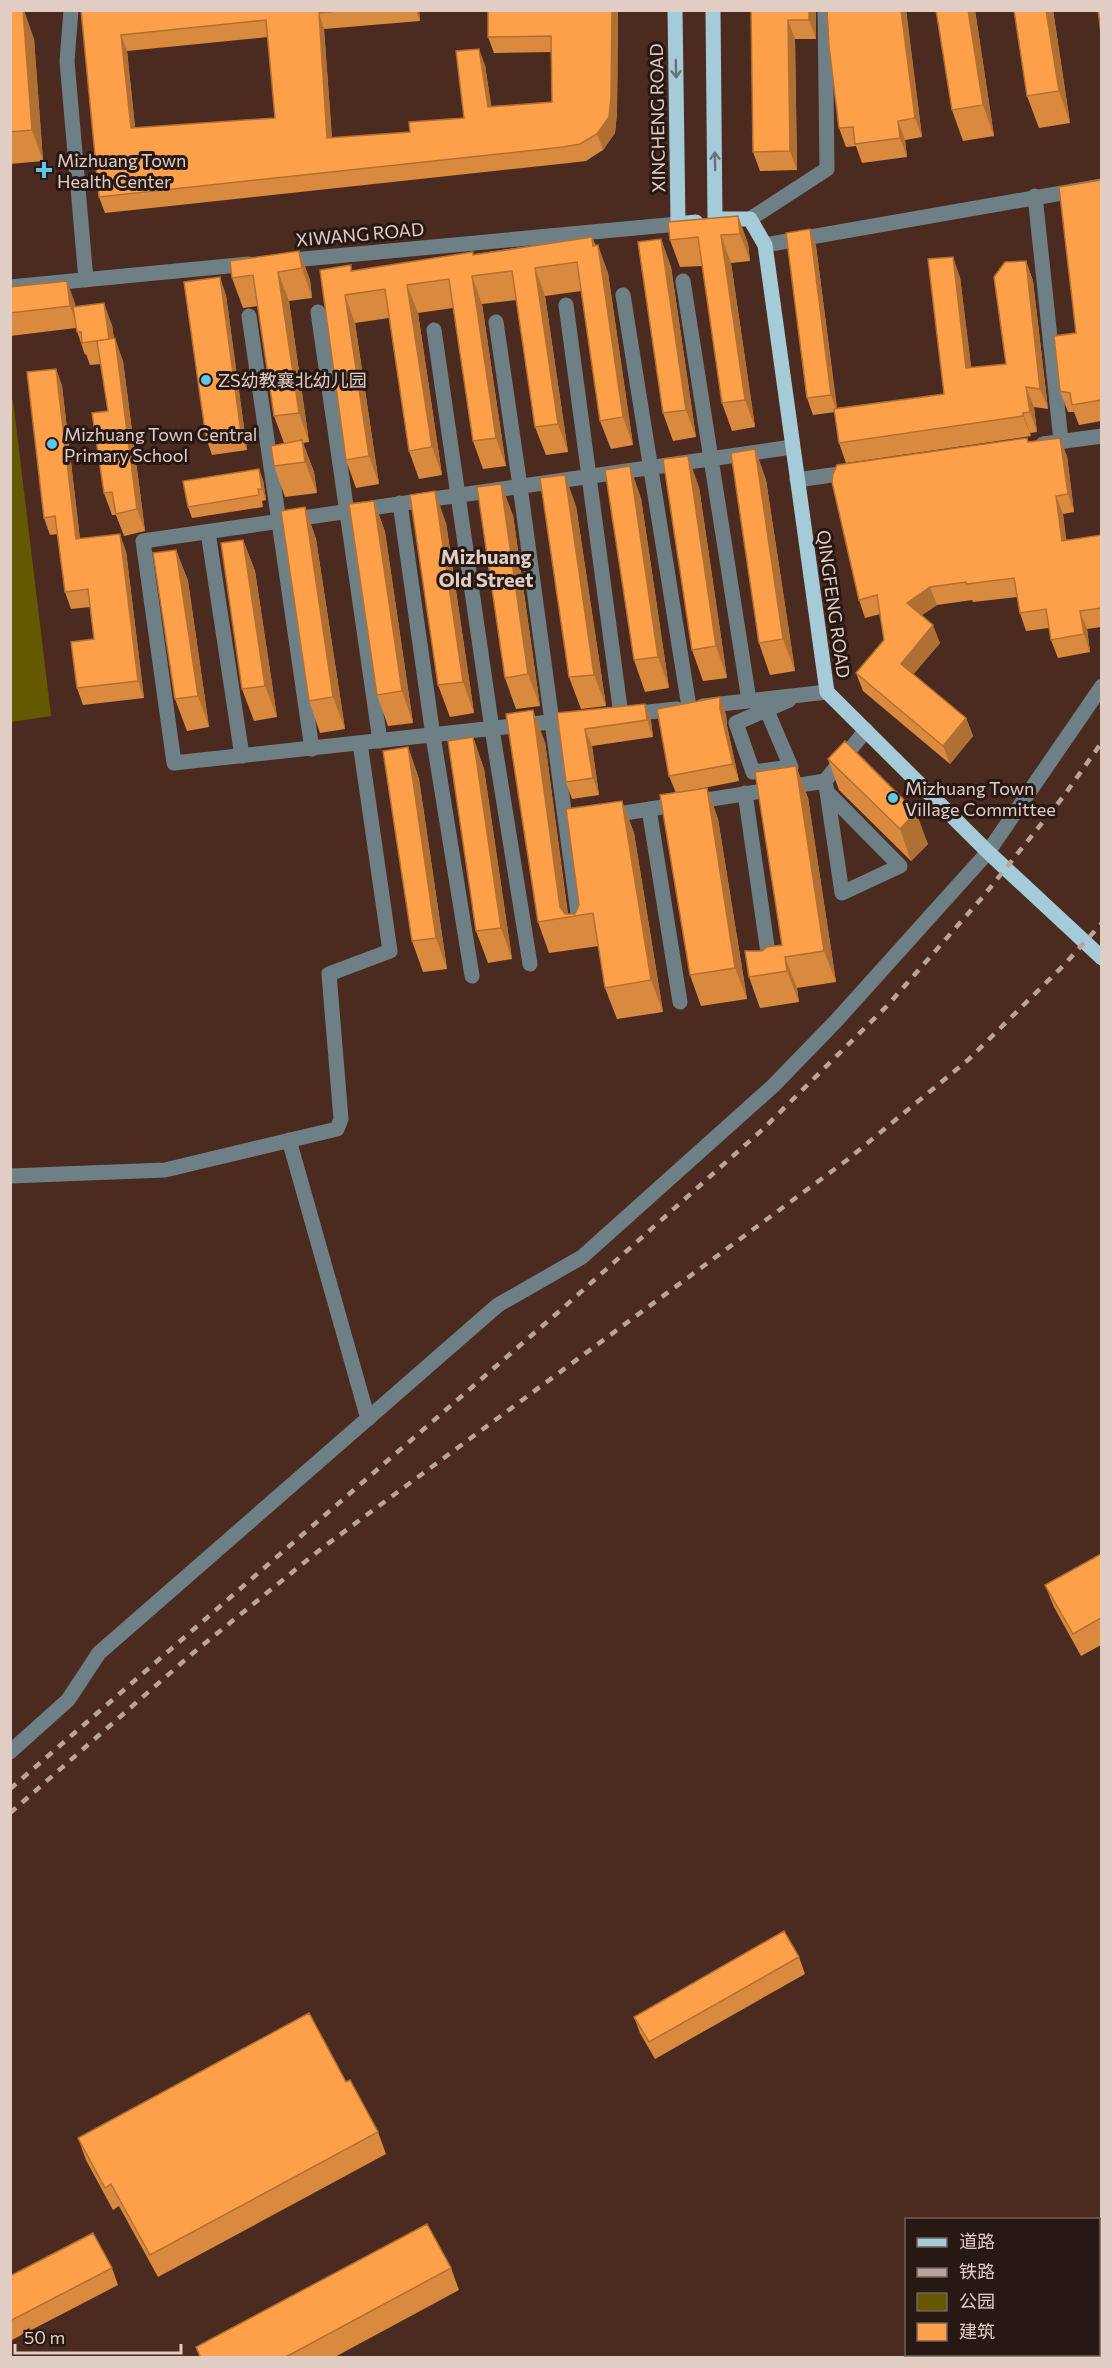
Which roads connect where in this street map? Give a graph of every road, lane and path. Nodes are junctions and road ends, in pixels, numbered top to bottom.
1 (71, 10) edge
2 (675, 10) edge
3 (714, 10) edge
4 (825, 10) edge
5 (1101, 186) edge
6 (1035, 196) junction
7 (716, 219) junction
8 (750, 219) junction
9 (678, 224) junction
10 (765, 245) junction
11 (86, 280) junction
12 (683, 281) dead end
13 (10, 287) edge
14 (623, 295) dead end
15 (566, 305) dead end
16 (318, 312) dead end
17 (249, 316) dead end
18 (496, 322) dead end
19 (434, 330) dead end
20 (1101, 436) edge
21 (1061, 441) junction
22 (1027, 446) edge
23 (792, 447) junction
24 (711, 458) junction
25 (650, 467) junction
26 (866, 470) edge
27 (589, 476) junction
28 (796, 480) junction
29 (520, 486) junction
30 (458, 495) junction
31 (400, 504) junction
32 (346, 512) junction
33 (279, 521) junction
34 (208, 532) junction
35 (1101, 686) edge
36 (827, 692) junction
37 (799, 695) junction
38 (749, 700) junction
39 (688, 707) junction
40 (767, 711) dead end
41 (609, 716) junction
42 (552, 722) junction
43 (492, 729) junction
44 (866, 730) junction
45 (433, 736) junction
46 (380, 741) junction
47 (360, 743) junction
48 (312, 749) junction
49 (242, 756) junction
50 (826, 787) junction
51 (745, 793) junction
52 (649, 809) junction
53 (596, 818) edge
54 (988, 852) junction
55 (581, 937) edge
56 (1101, 958) edge
57 (530, 964) dead end
58 (771, 973) edge
59 (472, 976) dead end
60 (680, 1002) dead end
61 (289, 1140) junction
62 (10, 1176) edge
63 (368, 1419) junction
64 (10, 1752) edge

1 - 11 street
2 -> 9 main road, XINCHENG ROAD
7 -> 3 main road
4 - 8 street
5 - 6 street
6 - 10 street
6 - 21 street
7 - 8 main road
7 - 9 main road
8 - 10 main road, QINGFENG ROAD
9 - 11 street, XIWANG ROAD
10 - 23 main road, QINGFENG ROAD
11 - 13 street, XIWANG ROAD
12 - 24 street
14 - 25 street
15 - 27 street
16 - 32 street
17 - 33 street
18 - 29 street
19 - 30 street
20 - 21 street
21 - 22 street
23 - 24 street
23 - 28 main road, QINGFENG ROAD
24 - 25 street
24 - 38 street
25 - 27 street
25 - 39 street
26 - 28 street
27 - 29 street
27 - 41 street
28 - 36 main road, QINGFENG ROAD
29 - 30 street
29 - 42 street
30 - 31 street
30 - 43 street
31 - 32 street
31 - 45 street
32 - 33 street
32 - 46 street
33 - 34 street
33 - 48 street
34 - 49 street
34 - 49 street
35 - 54 street
36 - 37 street
36 - 44 main road, QINGFENG ROAD
37 - 38 street
37 - 40 street
38 - 39 street
39 - 41 street
41 - 42 street
42 - 43 street
42 - 55 street
43 - 45 street
43 - 57 street
44 - 50 street
44 - 54 main road, QINGFENG ROAD
45 - 46 street
45 - 59 street
46 - 47 street
47 - 48 street
47 - 61 street
48 - 49 street
50 - 50 street
50 - 51 street
51 - 52 street
51 - 58 street
52 - 53 street
52 - 60 street
54 - 56 main road, QINGFENG ROAD
54 - 63 street
61 - 62 street
61 - 63 street
63 - 64 street

